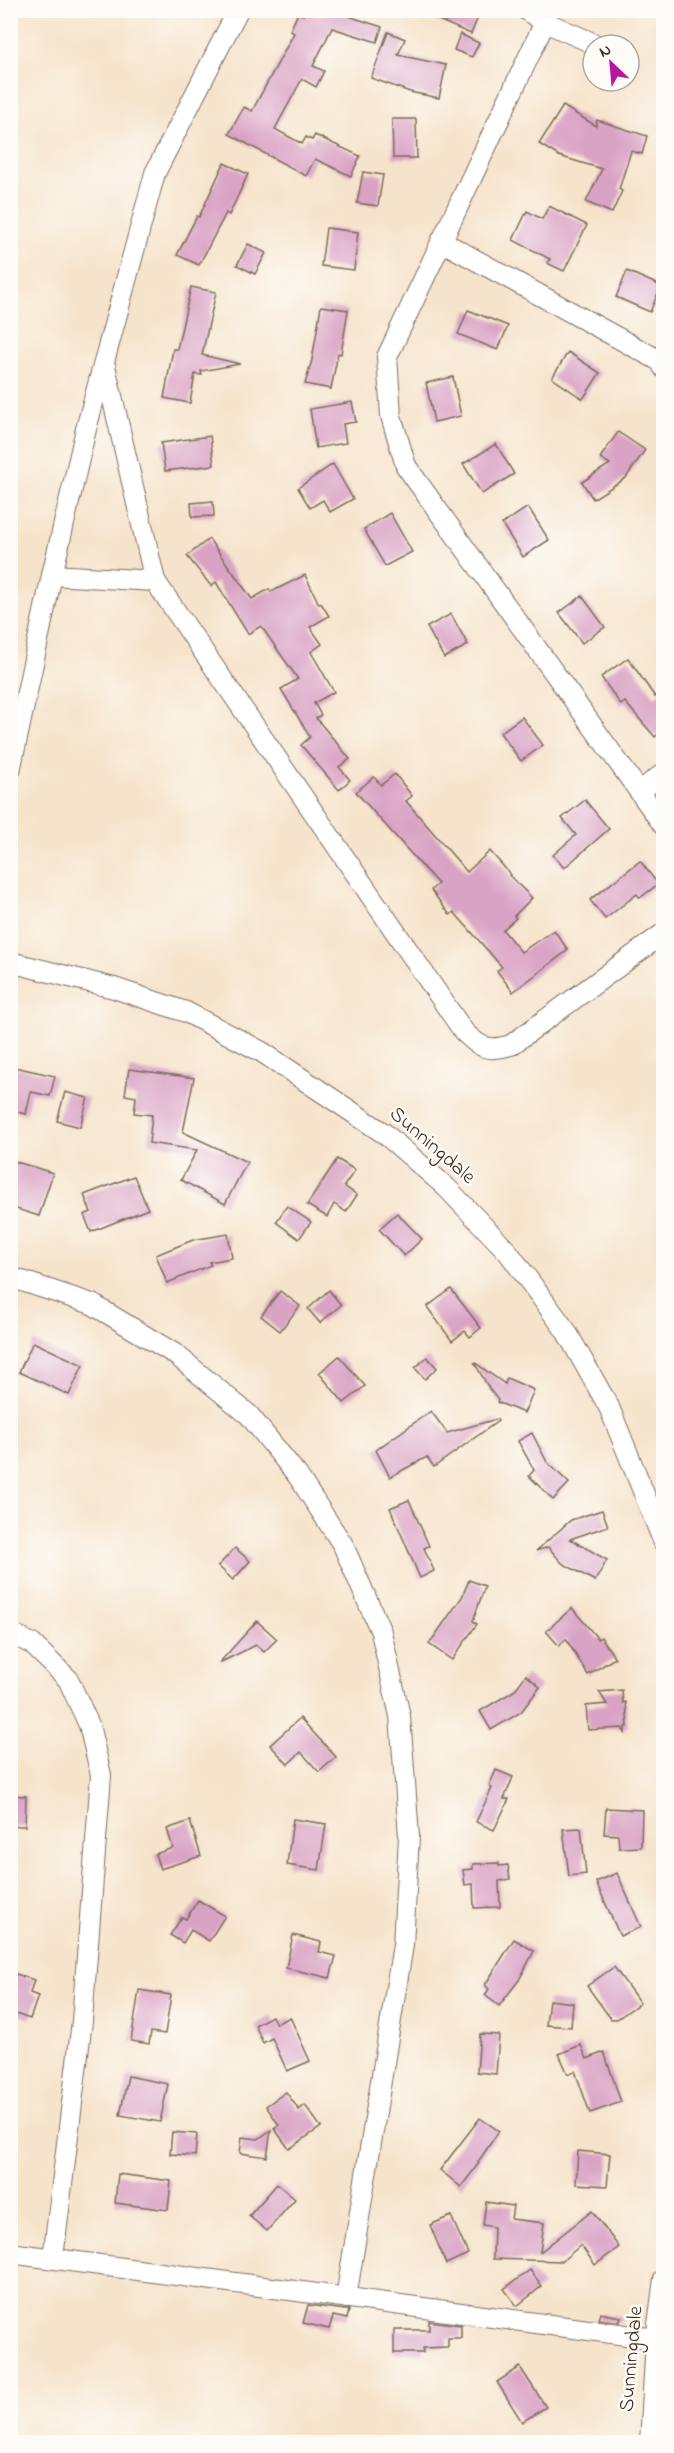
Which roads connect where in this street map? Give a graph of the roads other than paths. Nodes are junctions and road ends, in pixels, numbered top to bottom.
1 (238, 10) edge
2 (526, 10) edge
3 (545, 22) junction
4 (581, 38) edge
5 (441, 241) junction
6 (104, 362) junction
7 (662, 363) edge
8 (52, 574) junction
9 (155, 581) junction
10 (10, 771) edge
11 (663, 773) edge
12 (640, 791) junction
13 (663, 826) edge
14 (663, 933) edge
15 (10, 962) edge
16 (10, 1277) edge
17 (663, 1543) edge
18 (10, 1633) edge
19 (10, 2253) edge
20 (53, 2258) junction
21 (663, 2279) edge
22 (346, 2298) junction
23 (660, 2340) edge
24 (650, 2442) edge

1 - 6 street
2 - 3 street
3 - 4 street
3 - 5 street
5 - 7 street
5 - 12 street
6 - 8 street
6 - 9 street
8 - 9 street
8 - 10 street
9 - 14 street
11 - 12 street
12 - 13 street
15 - 17 street, Sunningdale
16 - 22 street
18 - 20 street
19 - 20 street
20 - 22 street
21 - 23 street, Sunningdale
22 - 23 street
23 - 24 street, Sunningdale

